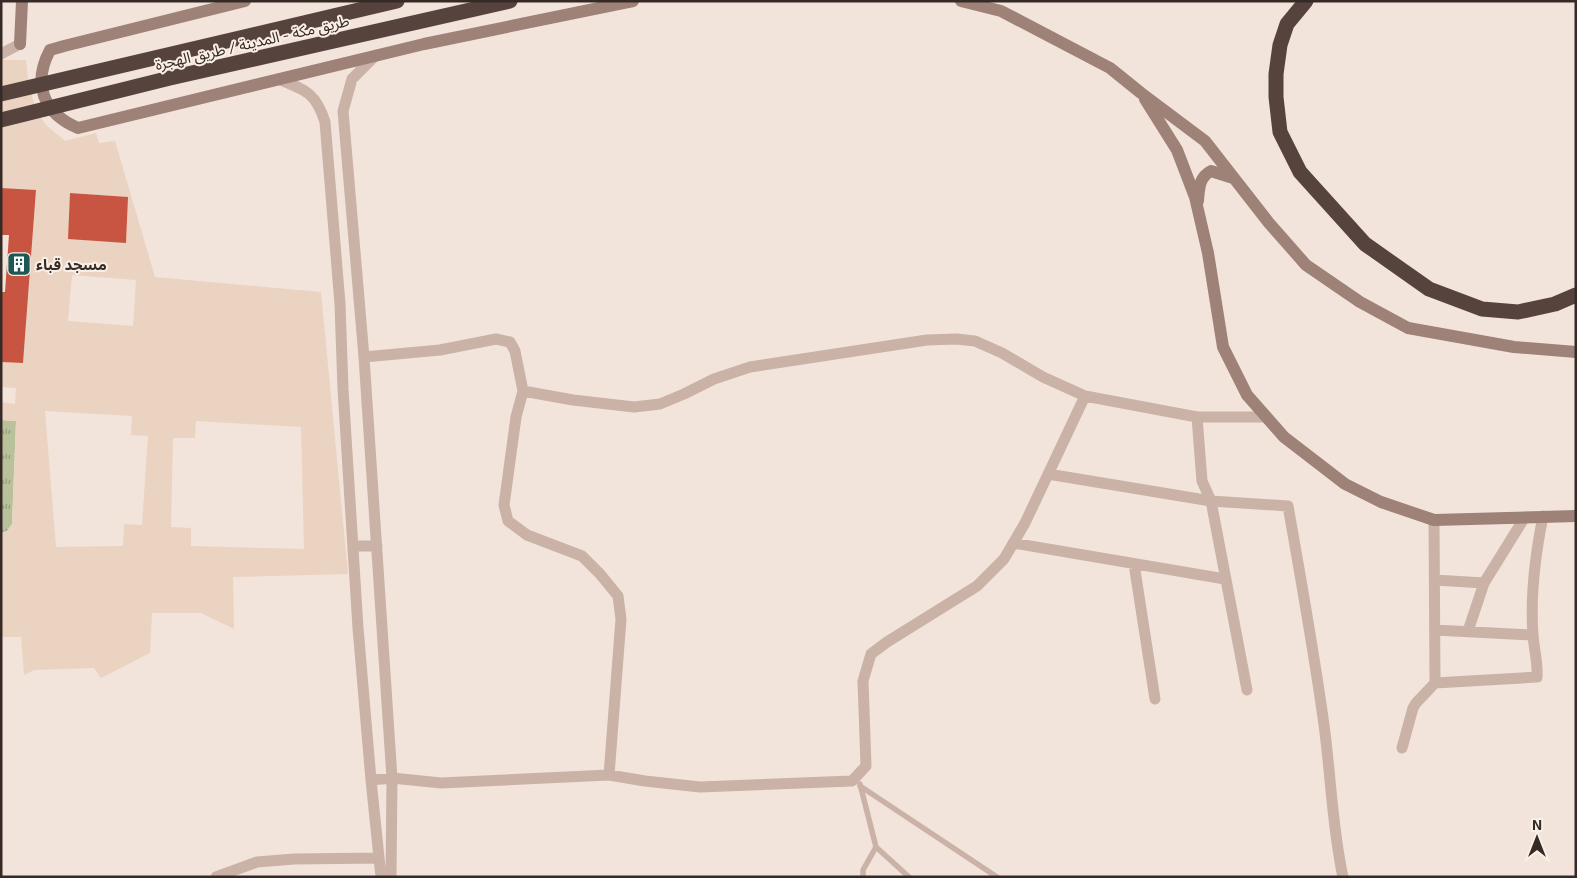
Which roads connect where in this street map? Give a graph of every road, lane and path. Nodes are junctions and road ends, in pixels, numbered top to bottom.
1 (22, 1) edge
2 (245, 1) edge
3 (398, 1) edge
4 (510, 1) edge
5 (633, 1) edge
6 (961, 1) edge
7 (1306, 1) edge
8 (20, 44) joint
9 (1, 54) edge
10 (376, 55) junction
11 (278, 79) junction
12 (1141, 93) junction
13 (1, 94) edge
14 (1, 120) edge
15 (1234, 178) junction
16 (1198, 211) junction
17 (1576, 295) edge
18 (360, 302) junction
19 (340, 304) junction
20 (1576, 352) edge
21 (364, 357) junction
22 (523, 390) junction
23 (1085, 396) junction
24 (1197, 417) junction
25 (1266, 417) junction
26 (1048, 474) junction
27 (1211, 501) junction
28 (1542, 516) junction
29 (1576, 516) edge
30 (1525, 517) junction
31 (1434, 520) junction
32 (1013, 543) junction
33 (353, 546) junction
34 (377, 546) junction
35 (1134, 564) junction
36 (1225, 580) junction
37 (1435, 580) junction
38 (1484, 583) junction
39 (1435, 630) junction
40 (1468, 632) junction
41 (1533, 634) junction
42 (1435, 683) junction
43 (1247, 690) dead end
44 (1155, 699) dead end
45 (1402, 748) dead end
46 (609, 775) junction
47 (392, 778) junction
48 (371, 780) junction
49 (859, 780) junction
50 (876, 847) junction
51 (379, 858) junction
52 (216, 877) edge
53 (381, 877) edge
54 (391, 877) edge
55 (863, 877) edge
56 (909, 877) edge
57 (997, 877) edge
58 (1343, 877) edge

1 - 8 main road
2 - 11 main road
3 - 13 highway, طريق مكة - المدينة / طريق الهجرة
4 - 14 highway, طريق مكة - المدينة / طريق الهجرة
5 - 10 main road
6 - 12 main road
7 - 17 highway
8 - 9 street
10 - 11 main road
10 - 18 street
11 - 19 street
12 - 15 main road
12 - 16 main road
15 - 16 main road
15 - 20 main road
16 - 25 main road
18 - 19 street
18 - 21 street
19 - 33 street
21 - 22 street
21 - 34 street
22 - 23 street
22 - 46 street
23 - 24 street
23 - 26 street
24 - 25 street
24 - 27 street
25 - 31 main road
26 - 27 street
26 - 32 street
27 - 36 street
27 - 58 street
28 - 29 main road
28 - 30 main road
28 - 41 street
30 - 31 main road
30 - 38 street
31 - 37 street
32 - 35 street
32 - 49 street
33 - 34 street
33 - 48 street
34 - 47 street
35 - 36 street
35 - 44 street
36 - 43 street
37 - 38 street
37 - 39 street
38 - 40 street
39 - 40 street
39 - 42 street
40 - 41 street
41 - 42 street
42 - 45 street
46 - 47 street
46 - 49 street
47 - 48 street
47 - 54 street
48 - 51 street
49 - 50 lane
49 - 57 lane
50 - 55 lane
50 - 56 lane
51 - 52 street
51 - 53 street

